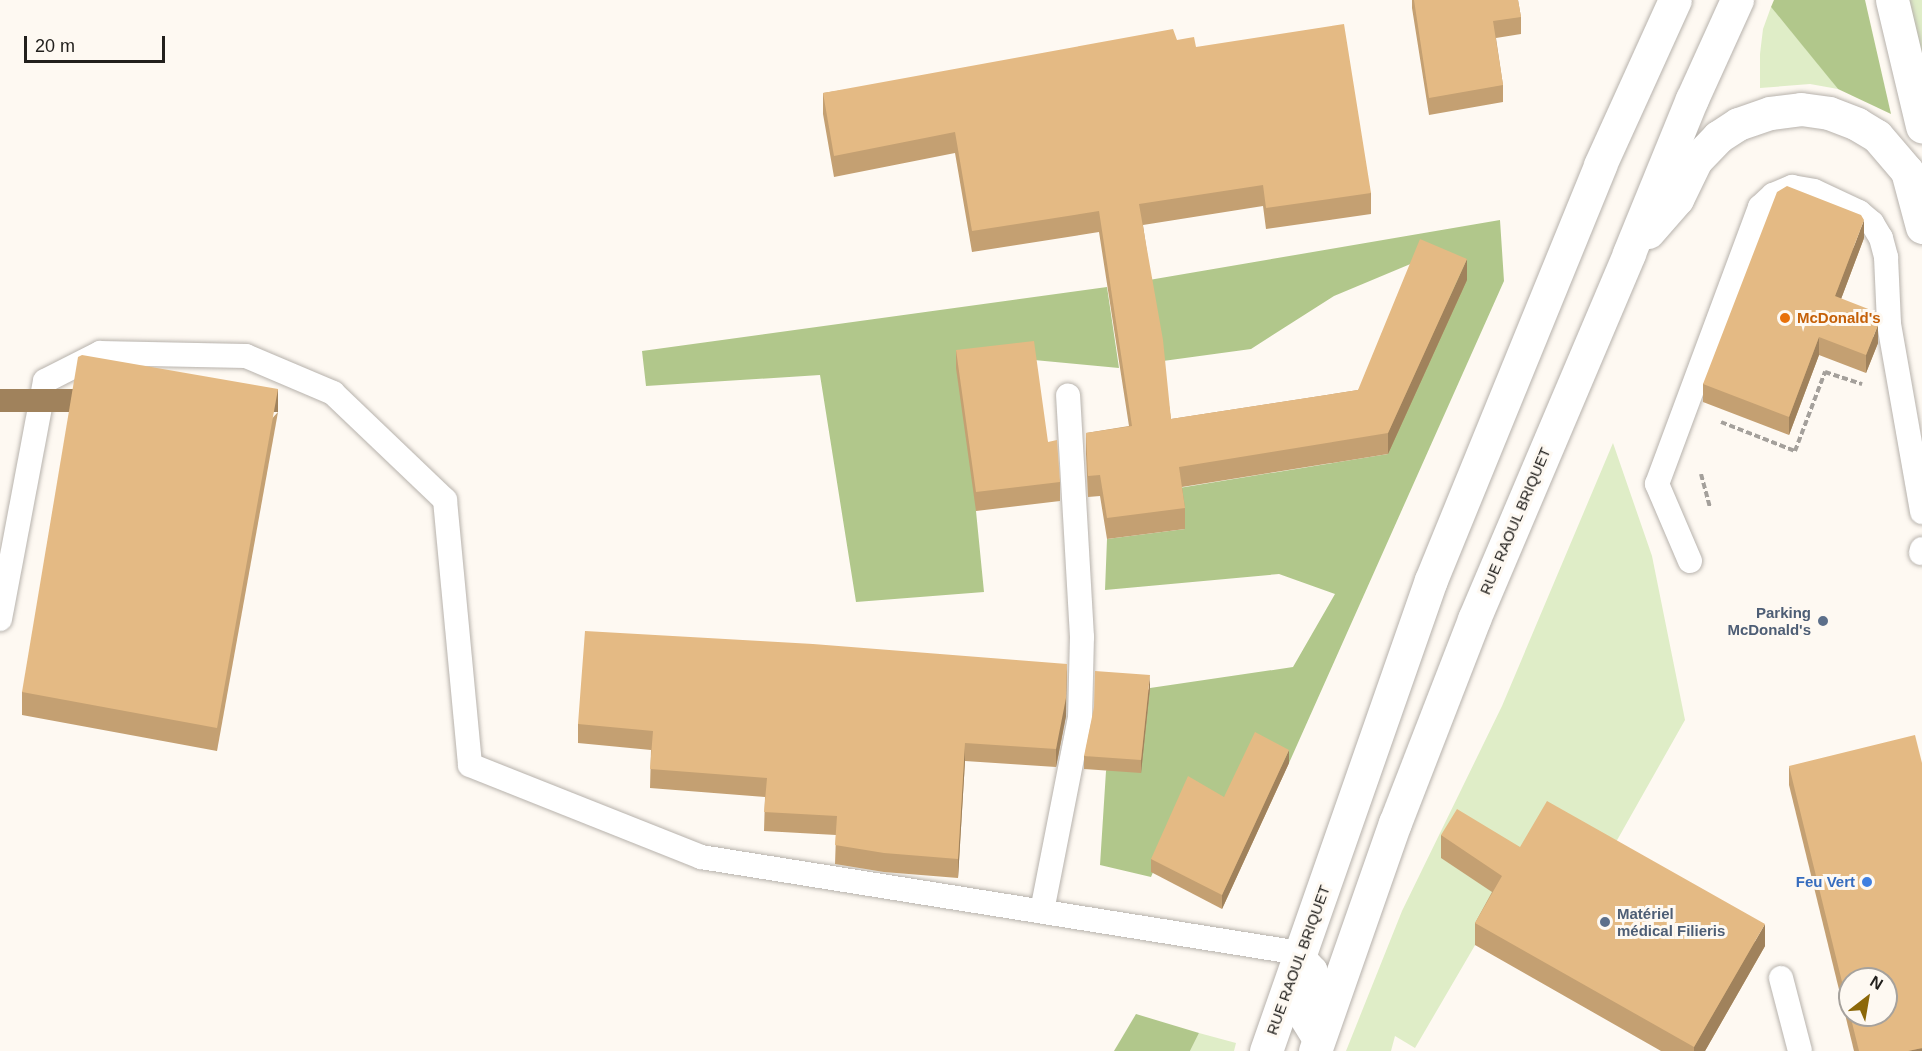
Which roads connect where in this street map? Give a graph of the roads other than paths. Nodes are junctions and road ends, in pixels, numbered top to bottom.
1 (1675, 0) edge
2 (1737, 0) edge
3 (1892, 0) edge
4 (1922, 126) edge
5 (1922, 227) edge
6 (1629, 254) junction
7 (1068, 395) dead end
8 (1922, 512) edge
9 (1690, 561) dead end
10 (0, 619) edge
11 (1042, 911) junction
12 (1300, 953) junction
13 (1781, 978) dead end
14 (1316, 1048) edge
15 (1266, 1051) edge
16 (1800, 1051) edge

1 - 12 street, RUE RAOUL BRIQUET
2 - 6 street, RUE RAOUL BRIQUET
3 - 4 street
5 - 6 street
6 - 14 street, RUE RAOUL BRIQUET
7 - 11 lane
8 - 9 lane
10 - 11 lane
11 - 12 lane
12 - 14 lane
12 - 15 street, RUE RAOUL BRIQUET
13 - 16 lane

